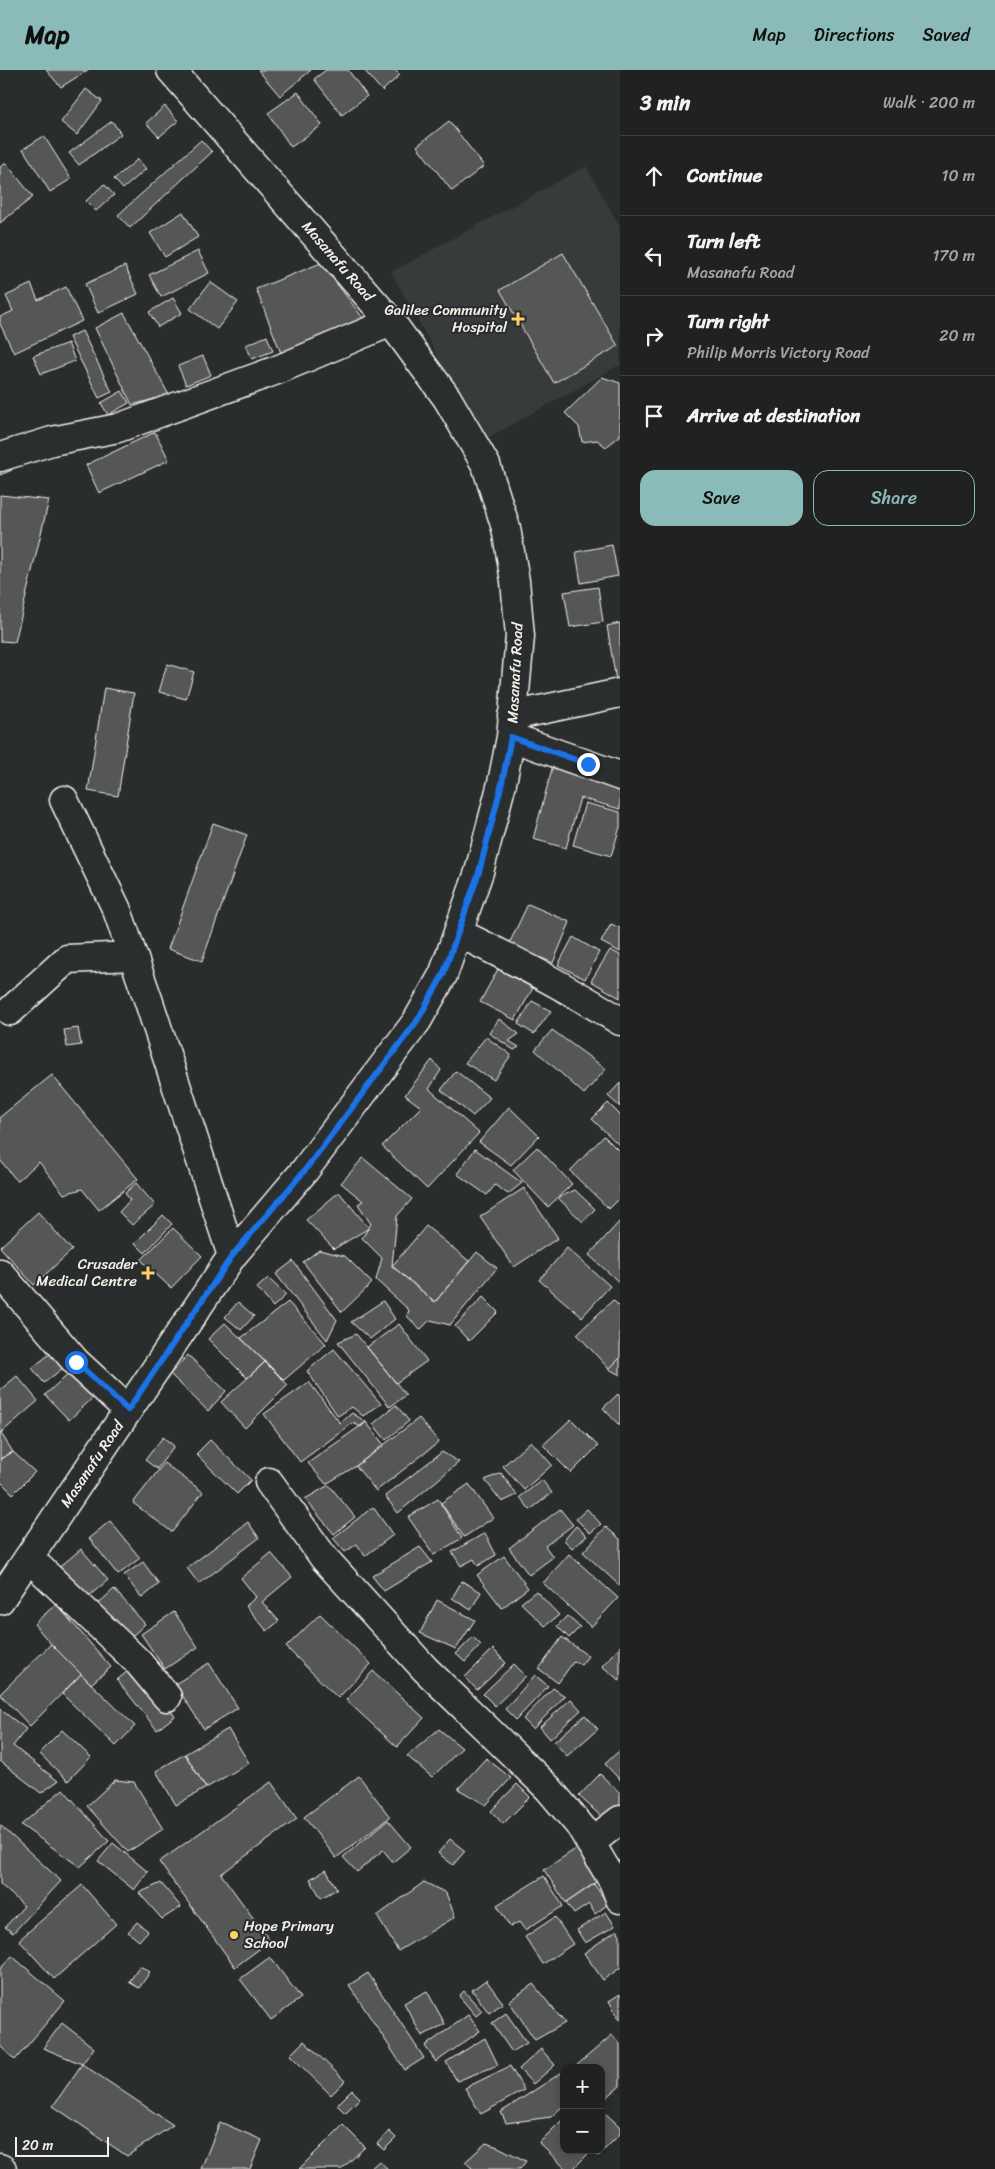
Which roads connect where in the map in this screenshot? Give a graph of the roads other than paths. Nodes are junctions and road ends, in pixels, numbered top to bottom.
1 (175, 71) edge
2 (391, 322) junction
3 (0, 457) edge
4 (620, 693) edge
5 (511, 726) junction
6 (620, 776) edge
7 (64, 800) dead end
8 (459, 934) junction
9 (132, 956) junction
10 (10, 1011) dead end
11 (620, 1021) edge
12 (232, 1256) junction
13 (0, 1273) edge
14 (128, 1410) junction
15 (269, 1482) dead end
16 (29, 1558) junction
17 (0, 1600) edge
18 (167, 1697) dead end
19 (620, 1820) edge
20 (590, 1843) junction
21 (620, 1899) edge

1 - 2 street, Masanafu Road
2 - 3 street
2 - 5 street, Masanafu Road
4 - 5 street
5 - 6 street
5 - 8 street, Masanafu Road
7 - 9 street
8 - 11 street
8 - 12 street, Masanafu Road
9 - 10 street
9 - 12 street
12 - 14 street, Masanafu Road
13 - 14 street
14 - 16 street, Masanafu Road
15 - 20 street
16 - 17 street, Masanafu Road
16 - 18 street
19 - 20 street
20 - 21 street

